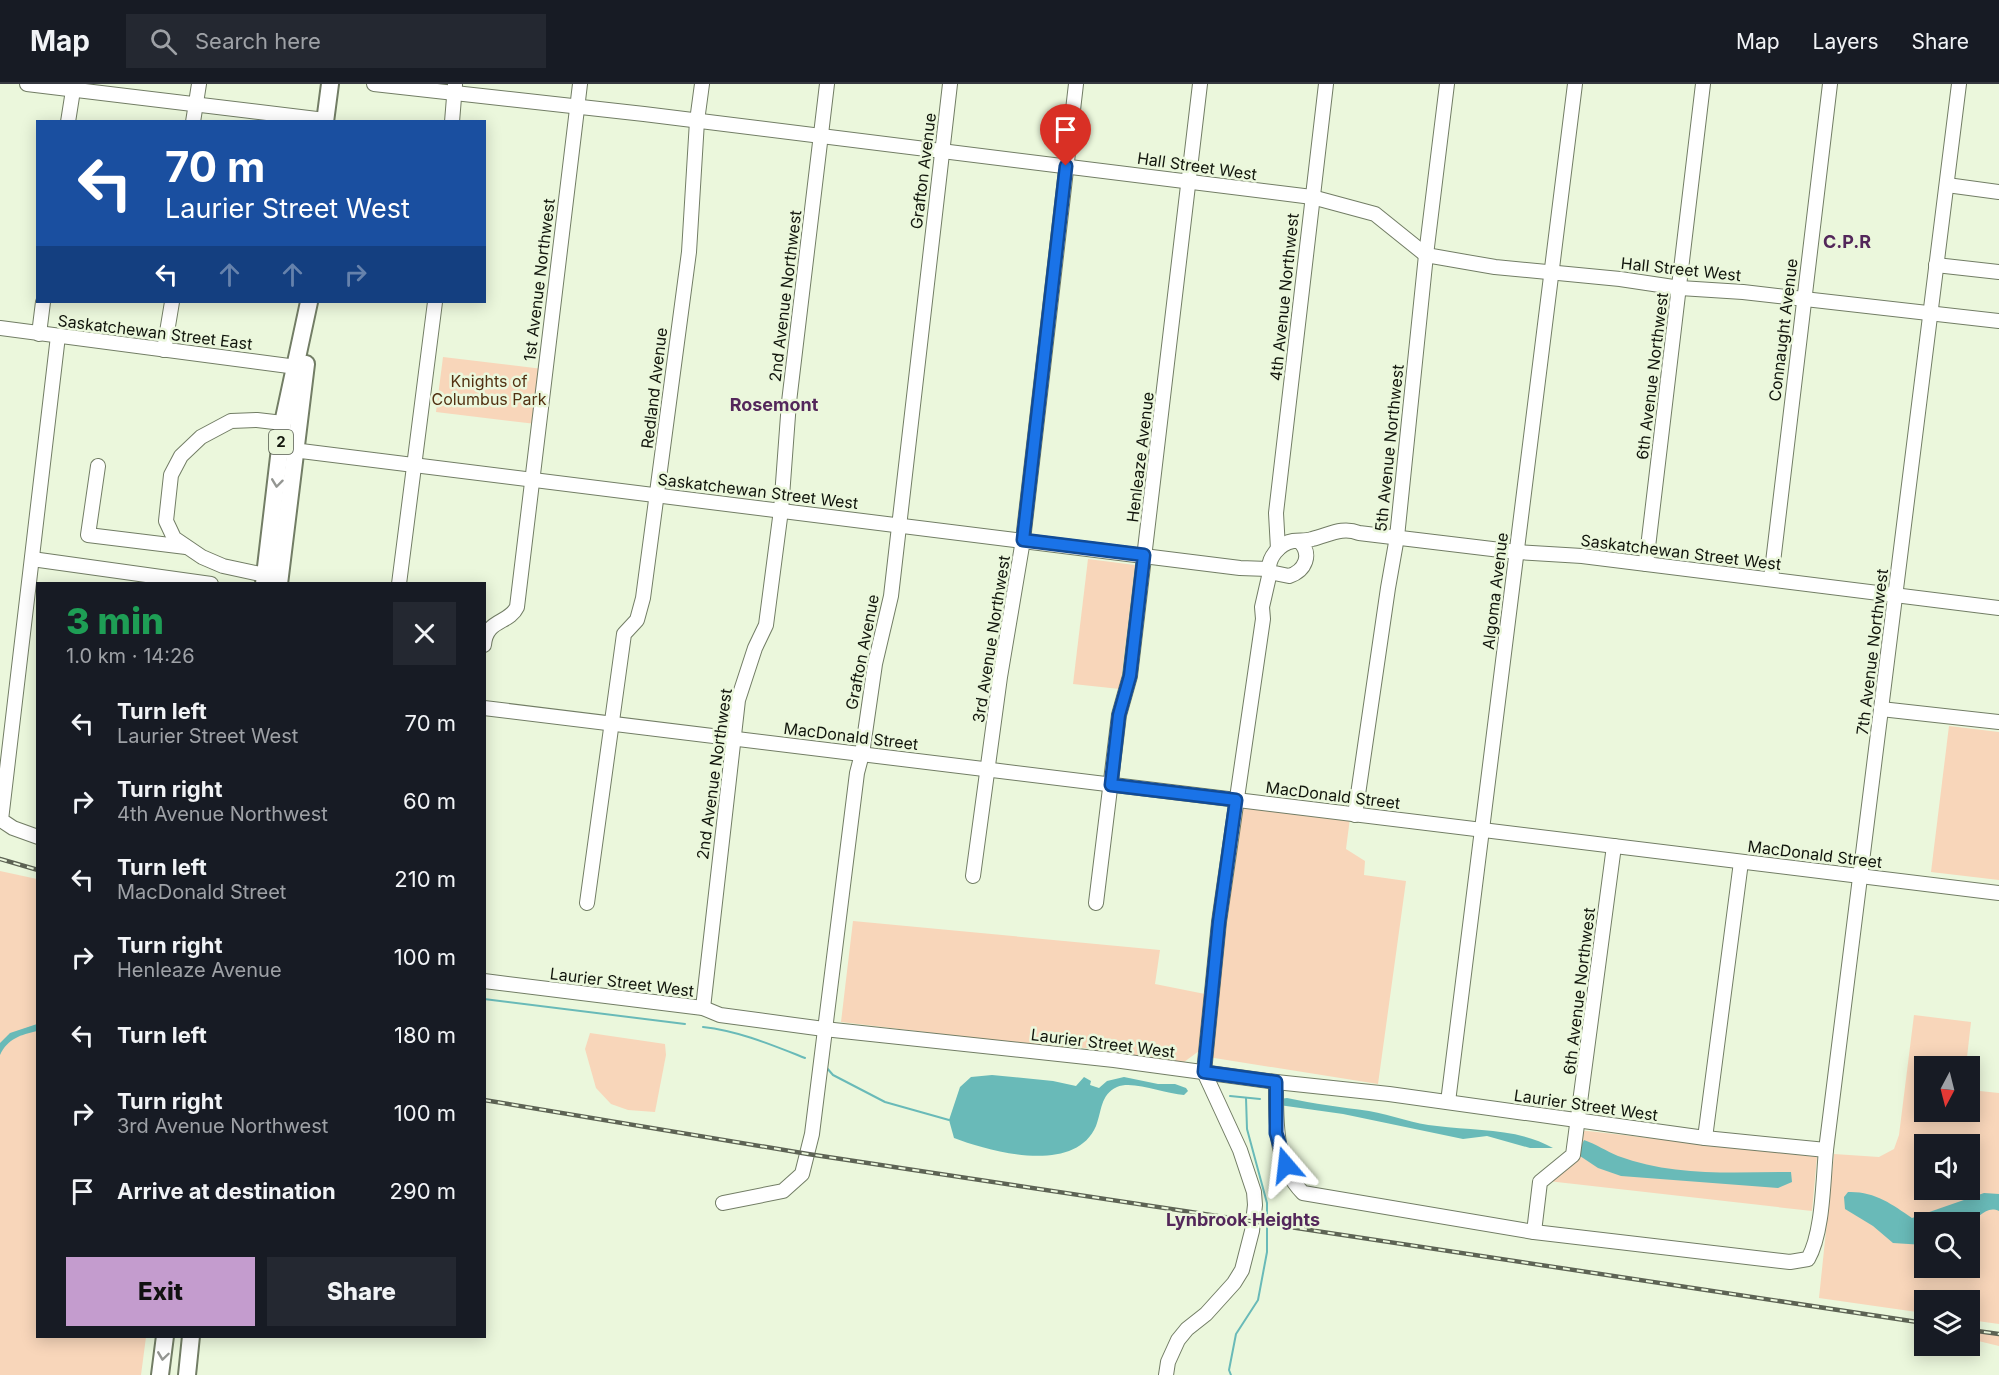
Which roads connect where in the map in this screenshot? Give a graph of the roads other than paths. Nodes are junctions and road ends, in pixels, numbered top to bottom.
1 (27, 84) edge
2 (199, 84) edge
3 (330, 84) edge
4 (374, 84) edge
5 (580, 84) edge
6 (702, 84) edge
7 (827, 84) edge
8 (950, 84) edge
9 (1076, 84) edge
10 (1200, 84) edge
11 (1326, 84) edge
12 (1447, 84) edge
13 (1575, 84) edge
14 (1703, 84) edge
15 (1830, 84) edge
16 (1959, 84) edge
17 (73, 86) edge
18 (454, 89) edge
19 (195, 104) junction
20 (577, 106) junction
21 (68, 120) edge
22 (194, 120) edge
23 (317, 120) edge
24 (325, 120) edge
25 (452, 120) edge
26 (697, 121) junction
27 (820, 137) junction
28 (942, 151) junction
29 (1066, 166) junction
30 (1189, 181) junction
31 (1947, 185) junction
32 (1999, 192) edge
33 (1312, 197) junction
34 (1426, 255) junction
35 (1936, 265) junction
36 (1999, 272) edge
37 (1551, 273) junction
38 (1680, 288) junction
39 (1803, 299) junction
40 (44, 303) edge
41 (172, 303) edge
42 (311, 303) edge
43 (435, 303) edge
44 (1930, 314) junction
45 (1999, 321) edge
46 (0, 328) edge
47 (39, 334) junction
48 (58, 336) junction
49 (165, 350) junction
50 (300, 368) junction
51 (283, 423) junction
52 (288, 450) junction
53 (414, 465) junction
54 (98, 466) dead end
55 (531, 479) junction
56 (657, 495) junction
57 (781, 510) junction
58 (1276, 513) junction
59 (898, 524) junction
60 (1359, 533) junction
61 (1397, 537) junction
62 (1023, 540) junction
63 (1296, 541) junction
64 (188, 547) junction
65 (1517, 552) junction
66 (1144, 555) junction
67 (1306, 557) junction
68 (32, 559) junction
69 (1646, 564) junction
70 (1274, 565) junction
71 (1771, 579) junction
72 (269, 581) edge
73 (197, 582) edge
74 (399, 582) edge
75 (1896, 595) junction
76 (1999, 608) edge
77 (486, 636) edge
78 (486, 708) edge
79 (1881, 709) junction
80 (1999, 722) edge
81 (610, 723) junction
82 (733, 739) junction
83 (862, 754) junction
84 (988, 770) junction
85 (1111, 785) junction
86 (1236, 800) junction
87 (1355, 814) junction
88 (1482, 830) junction
89 (36, 836) edge
90 (1614, 846) junction
91 (1741, 862) junction
92 (973, 876) dead end
93 (1860, 876) junction
94 (1999, 893) edge
95 (587, 903) dead end
96 (1095, 903) dead end
97 (486, 981) edge
98 (703, 1008) junction
99 (824, 1029) junction
100 (1204, 1072) junction
101 (1276, 1082) junction
102 (1448, 1102) junction
103 (1579, 1121) junction
104 (1705, 1138) junction
105 (1826, 1150) junction
106 (723, 1203) dead end
107 (1534, 1232) junction
108 (165, 1338) edge
109 (191, 1338) edge
110 (160, 1375) edge
111 (188, 1375) edge
112 (1166, 1375) edge

1 - 17 street
2 - 19 street
3 - 24 main road
4 - 18 street, Hall Street West
5 - 20 street, 1st Avenue Northwest
6 - 26 street, Redland Avenue
7 - 27 street, 2nd Avenue Northwest
8 - 28 street, Grafton Avenue
9 - 29 street, 3rd Avenue Northwest
10 - 30 street, Henleaze Avenue
11 - 33 street, 4th Avenue Northwest
12 - 34 street, 5th Avenue Northwest
13 - 37 street, Algoma Avenue
14 - 38 street, 6th Avenue Northwest
15 - 39 street, Connaught Avenue
16 - 31 street, 7th Avenue Northwest
17 - 19 street
17 - 21 street
18 - 20 street, Hall Street West
18 - 25 street
19 - 22 street
19 - 23 street
20 - 26 street, Hall Street West
20 - 55 street, 1st Avenue Northwest
26 - 27 street, Hall Street West
26 - 56 street, Redland Avenue
27 - 28 street, Hall Street West
27 - 57 street, 2nd Avenue Northwest
28 - 29 street, Hall Street West
28 - 59 street, Grafton Avenue
29 - 30 street, Hall Street West
29 - 62 street, 3rd Avenue Northwest
30 - 33 street, Hall Street West
30 - 66 street, Henleaze Avenue
31 - 32 street
31 - 35 street, 7th Avenue Northwest
33 - 34 street, Hall Street West
33 - 58 street, 4th Avenue Northwest
34 - 37 street, Hall Street West
34 - 61 street, 5th Avenue Northwest
35 - 36 street
35 - 44 street, 7th Avenue Northwest
37 - 38 street, Hall Street West
37 - 65 street, Algoma Avenue
38 - 39 street, Hall Street West
38 - 69 street, 6th Avenue Northwest
39 - 44 street, Hall Street West
39 - 71 street, Connaught Avenue
40 - 47 street
41 - 49 street
42 - 50 main road, 2
43 - 53 street
44 - 45 street, Hall Street West
44 - 75 street, 7th Avenue Northwest
46 - 47 street, Saskatchewan Street East
47 - 48 street, Saskatchewan Street East
48 - 49 street, Saskatchewan Street East
48 - 68 street
49 - 50 street, Saskatchewan Street East
50 - 51 main road, 2
50 - 52 main road, 2
51 - 52 main road, 2
51 - 64 street
52 - 53 street, Saskatchewan Street West
52 - 72 main road, 2
53 - 55 street, Saskatchewan Street West
53 - 74 street
54 - 64 street
55 - 56 street, Saskatchewan Street West
55 - 77 street, 1st Avenue Northwest
56 - 57 street, Saskatchewan Street West
56 - 81 street, Redland Avenue
57 - 59 street, Saskatchewan Street West
57 - 82 street, 2nd Avenue Northwest
58 - 63 street
58 - 70 street, 4th Avenue Northwest
59 - 62 street, Saskatchewan Street West
59 - 83 street, Grafton Avenue
60 - 61 street, Saskatchewan Street West
60 - 63 street, Saskatchewan Street West
60 - 67 street, Saskatchewan Street West
61 - 65 street, Saskatchewan Street West
61 - 87 street, 5th Avenue Northwest
62 - 66 street, Saskatchewan Street West
62 - 84 street, 3rd Avenue Northwest
63 - 67 street
63 - 70 street, Saskatchewan Street West
64 - 72 street
65 - 69 street, Saskatchewan Street West
65 - 88 street, Algoma Avenue
66 - 70 street, Saskatchewan Street West
66 - 85 street, Henleaze Avenue
67 - 70 street, Saskatchewan Street West
68 - 73 street
68 - 89 street
69 - 71 street, Saskatchewan Street West
70 - 86 street, 4th Avenue Northwest
71 - 75 street, Saskatchewan Street West
75 - 76 street, Saskatchewan Street West
75 - 79 street, 7th Avenue Northwest
78 - 81 street, MacDonald Street
79 - 80 street
79 - 93 street, 7th Avenue Northwest
81 - 82 street, MacDonald Street
81 - 95 street, Redland Avenue
82 - 83 street, MacDonald Street
82 - 98 street, 2nd Avenue Northwest
83 - 84 street, MacDonald Street
83 - 99 street, Grafton Avenue
84 - 85 street, MacDonald Street
84 - 92 street, 3rd Avenue Northwest
85 - 86 street, MacDonald Street
85 - 96 street, Henleaze Avenue
86 - 87 street, MacDonald Street
86 - 100 street, 4th Avenue Northwest
87 - 88 street, MacDonald Street
88 - 90 street, MacDonald Street
88 - 102 street, Algoma Avenue
90 - 91 street, MacDonald Street
90 - 103 street, 6th Avenue Northwest
91 - 93 street, MacDonald Street
91 - 104 street
93 - 94 street, MacDonald Street
93 - 105 street, 7th Avenue Northwest
97 - 98 street, Laurier Street West
98 - 99 street, Laurier Street West
99 - 100 street, Laurier Street West
99 - 106 street, Grafton Avenue
100 - 101 street, Laurier Street West
100 - 112 street
101 - 102 street, Laurier Street West
101 - 107 street
102 - 103 street, Laurier Street West
103 - 104 street, Laurier Street West
103 - 107 street, 6th Avenue Northwest
104 - 105 street, Laurier Street West
105 - 107 street, 7th Avenue Northwest
108 -> 110 main road
109 - 111 main road

